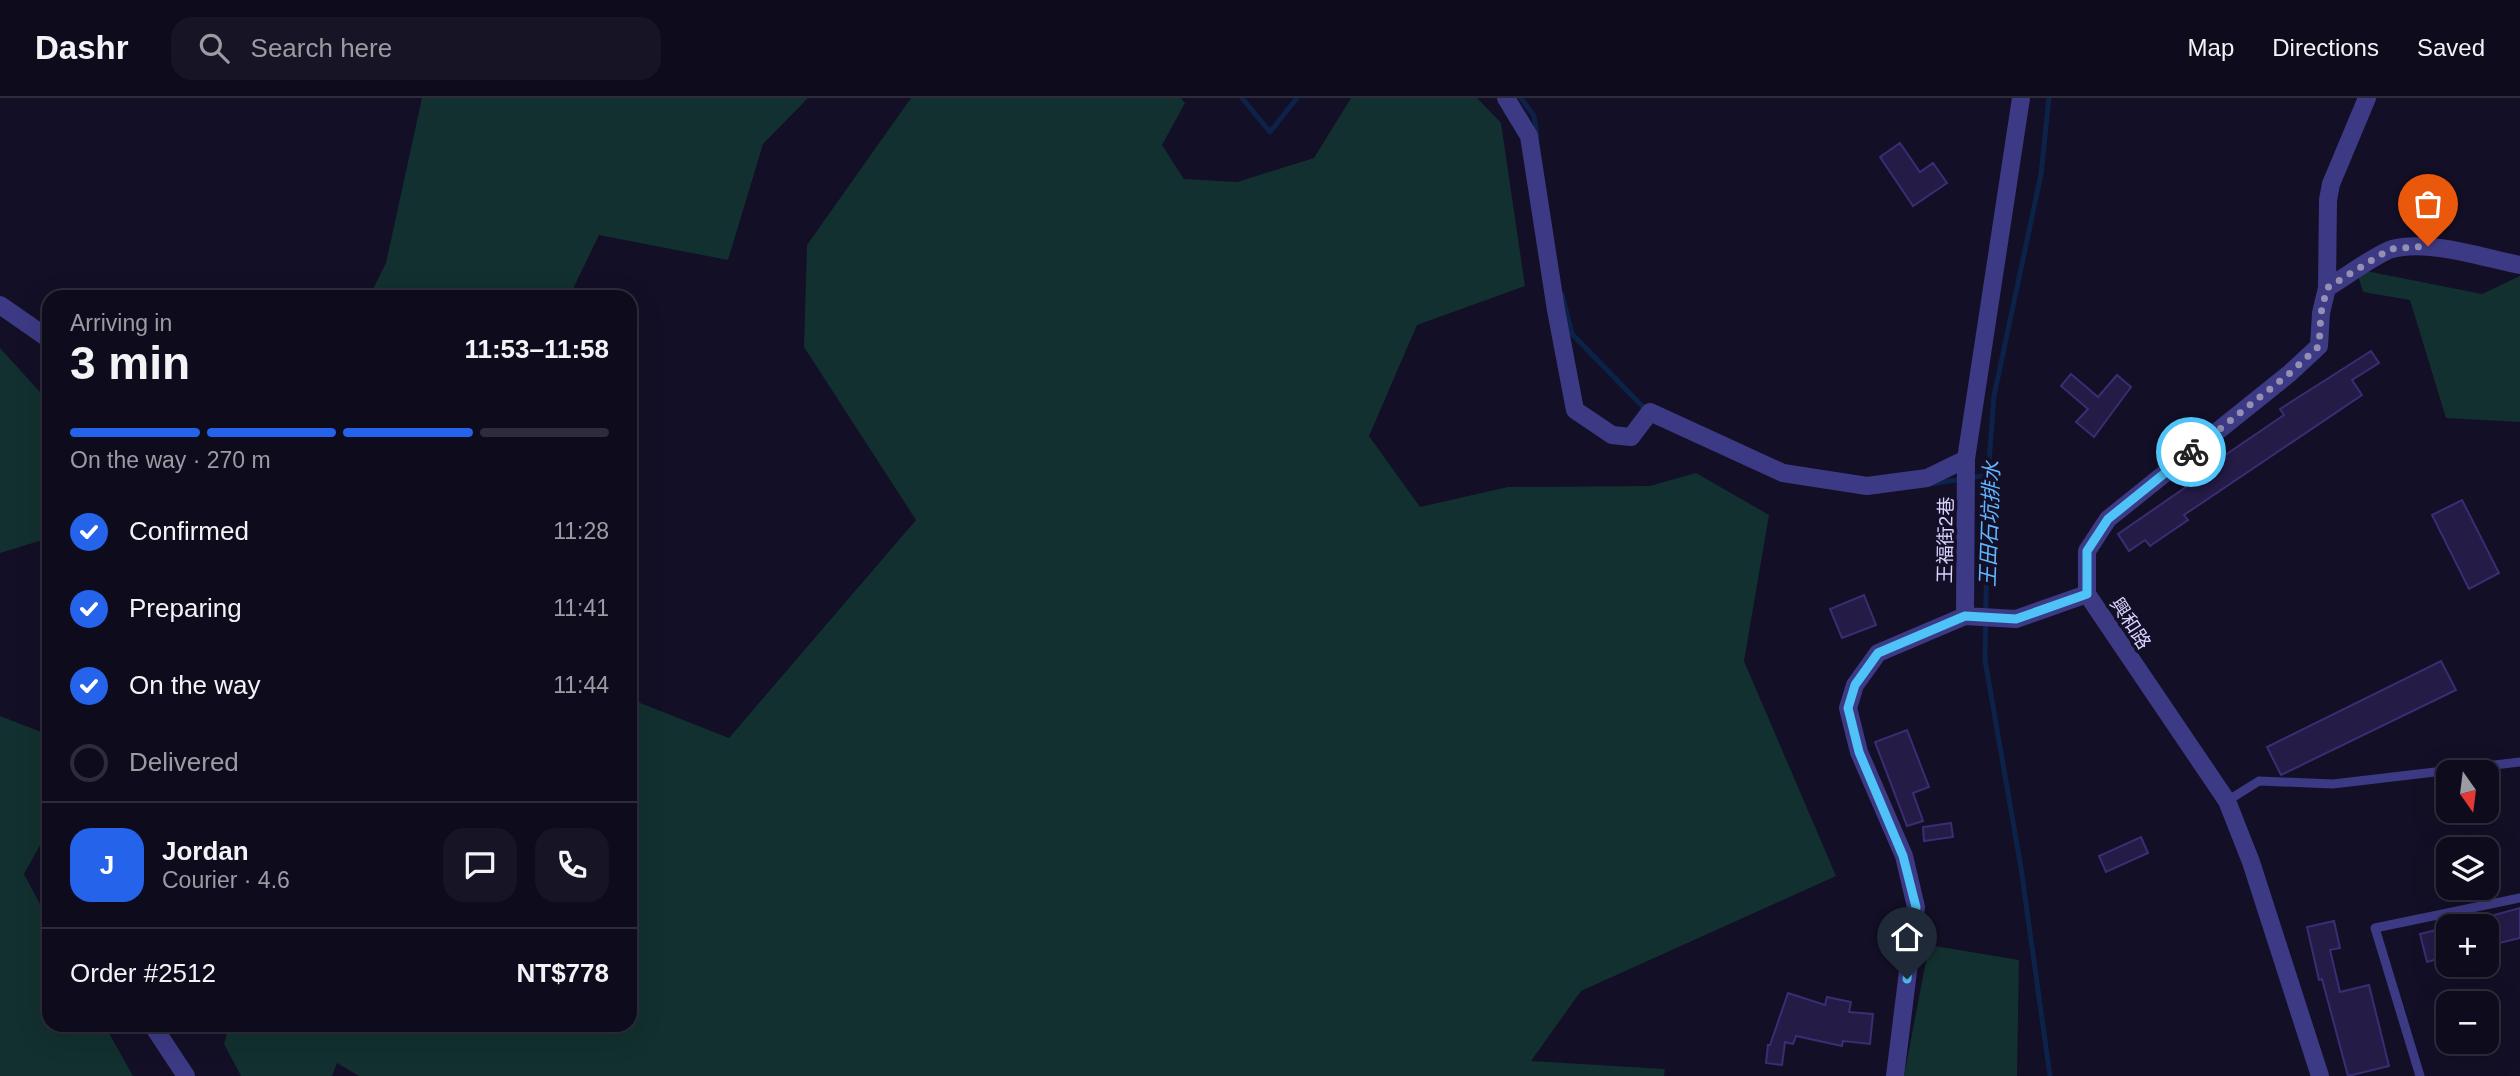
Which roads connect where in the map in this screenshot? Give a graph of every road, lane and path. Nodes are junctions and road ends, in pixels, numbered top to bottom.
1 (1506, 98) edge
2 (2021, 98) edge
3 (2367, 98) edge
4 (2520, 265) edge
5 (2327, 288) junction
6 (0, 305) edge
7 (42, 334) edge
8 (1966, 472) junction
9 (2087, 594) junction
10 (1965, 616) junction
11 (2520, 762) edge
12 (2227, 801) junction
13 (2520, 898) edge
14 (157, 1032) edge
15 (186, 1076) edge
16 (1895, 1076) edge
17 (2320, 1076) edge
18 (2420, 1076) edge

1 - 8 street
2 - 8 street, 王福街2巷
3 - 5 street, 興和路
4 - 5 street
5 - 9 street, 興和路
6 - 7 street
8 - 10 street, 王福街2巷
9 - 10 street
9 - 12 street, 興和路
10 - 16 street
11 - 12 lane
12 - 17 street, 興和路
13 - 18 lane
14 - 15 street

